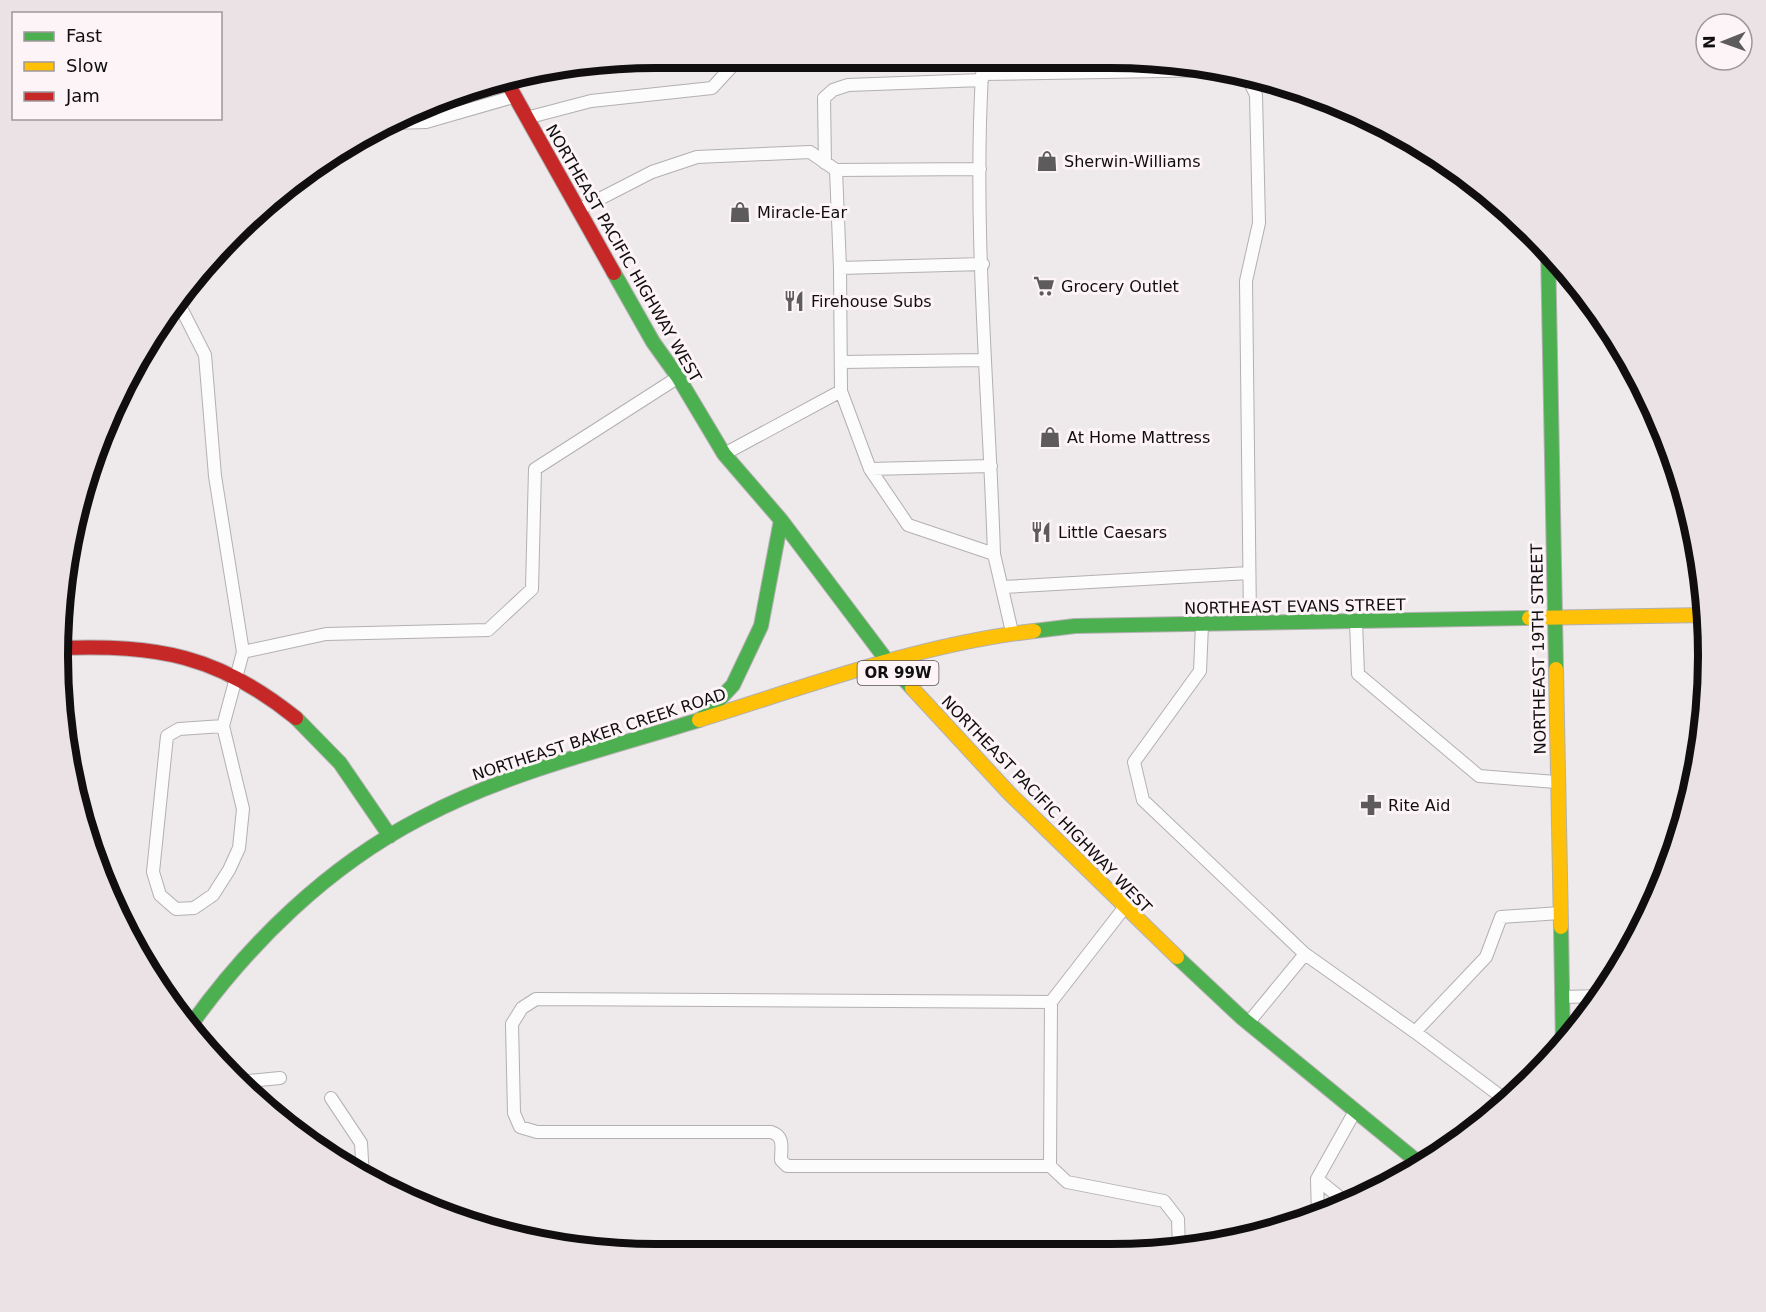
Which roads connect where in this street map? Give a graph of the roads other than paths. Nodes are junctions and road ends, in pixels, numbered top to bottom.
1 (730, 68) edge
2 (1167, 71) edge
3 (982, 80) junction
4 (1252, 85) edge
5 (509, 87) edge
6 (514, 97) junction
7 (526, 118) junction
8 (408, 123) edge
9 (825, 163) junction
10 (980, 170) junction
11 (836, 171) junction
12 (580, 209) junction
13 (983, 264) junction
14 (1548, 264) edge
15 (840, 268) junction
16 (181, 309) edge
17 (985, 360) junction
18 (841, 362) junction
19 (678, 377) junction
20 (841, 391) junction
21 (724, 454) junction
22 (991, 466) junction
23 (870, 469) junction
24 (782, 520) junction
25 (994, 554) junction
26 (1249, 573) junction
27 (1003, 587) junction
28 (1697, 615) edge
29 (1554, 619) junction
30 (1356, 622) junction
31 (1250, 624) junction
32 (1202, 625) junction
33 (1012, 633) junction
34 (68, 648) edge
35 (243, 652) junction
36 (888, 662) junction
37 (235, 676) junction
38 (704, 716) junction
39 (224, 726) junction
40 (1557, 782) junction
41 (390, 836) junction
42 (1124, 907) junction
43 (1560, 913) junction
44 (1305, 954) junction
45 (1590, 996) edge
46 (1562, 997) junction
47 (1051, 1002) junction
48 (194, 1020) edge
49 (1248, 1023) junction
50 (1563, 1031) edge
51 (1415, 1032) junction
52 (280, 1078) dead end
53 (250, 1081) edge
54 (1500, 1096) edge
55 (331, 1098) dead end
56 (1354, 1113) junction
57 (1414, 1159) edge
58 (362, 1166) edge
59 (1050, 1166) junction
60 (1317, 1179) junction
61 (1340, 1198) edge
62 (1318, 1206) edge
63 (1179, 1240) edge

1 - 7 lane
2 - 3 lane
3 - 9 lane
3 - 10 lane
4 - 26 lane
5 - 6 main road, NORTHEAST PACIFIC HIGHWAY WEST / OR 99W
6 - 7 main road, NORTHEAST PACIFIC HIGHWAY WEST / OR 99W
6 - 8 lane
7 - 12 main road, NORTHEAST PACIFIC HIGHWAY WEST / OR 99W
9 - 11 lane
9 - 12 lane
10 - 11 lane
10 - 13 lane
11 - 15 lane
12 - 19 main road, NORTHEAST PACIFIC HIGHWAY WEST / OR 99W
13 - 15 lane
13 - 17 lane
14 - 29 main road, NORTHEAST 19TH STREET
15 - 18 lane
16 - 35 lane
17 - 18 lane
17 - 22 lane
18 - 20 lane
19 - 21 main road, NORTHEAST PACIFIC HIGHWAY WEST / OR 99W
19 - 35 lane
20 - 21 lane
20 - 23 lane
21 - 24 main road, NORTHEAST PACIFIC HIGHWAY WEST / OR 99W
22 - 23 lane
22 - 25 lane
23 - 25 lane
24 - 36 main road, NORTHEAST PACIFIC HIGHWAY WEST / OR 99W
24 - 38 main road
25 - 27 lane
26 - 27 lane
26 - 31 lane
27 - 33 lane
28 - 29 main road, NORTHEAST EVANS STREET
29 - 30 main road, NORTHEAST EVANS STREET
29 - 40 main road, NORTHEAST 19TH STREET
30 - 31 main road, NORTHEAST EVANS STREET
30 - 40 lane
31 - 32 main road, NORTHEAST EVANS STREET
32 - 33 main road, NORTHEAST EVANS STREET
32 - 44 lane
33 - 36 main road, NORTHEAST EVANS STREET
34 - 37 main road
35 - 37 lane
36 - 38 main road, NORTHEAST BAKER CREEK ROAD
36 - 42 main road, NORTHEAST PACIFIC HIGHWAY WEST / OR 99W
37 - 39 lane
37 - 41 main road
38 - 41 main road, NORTHEAST BAKER CREEK ROAD
39 - 39 lane
40 - 43 main road, NORTHEAST 19TH STREET
41 - 48 main road, NORTHEAST BAKER CREEK ROAD
42 - 47 lane
42 - 49 main road, NORTHEAST PACIFIC HIGHWAY WEST / OR 99W
43 - 46 main road, NORTHEAST 19TH STREET
43 - 51 lane
44 - 49 lane
44 - 51 lane
45 - 46 lane
46 - 50 main road, NORTHEAST 19TH STREET
47 - 59 lane
47 - 59 lane
49 - 56 main road, NORTHEAST PACIFIC HIGHWAY WEST / OR 99W
51 - 54 lane
52 - 53 lane
55 - 58 lane
56 - 57 main road, NORTHEAST PACIFIC HIGHWAY WEST / OR 99W
56 - 60 lane
59 - 63 lane
60 - 61 lane
60 - 62 lane

